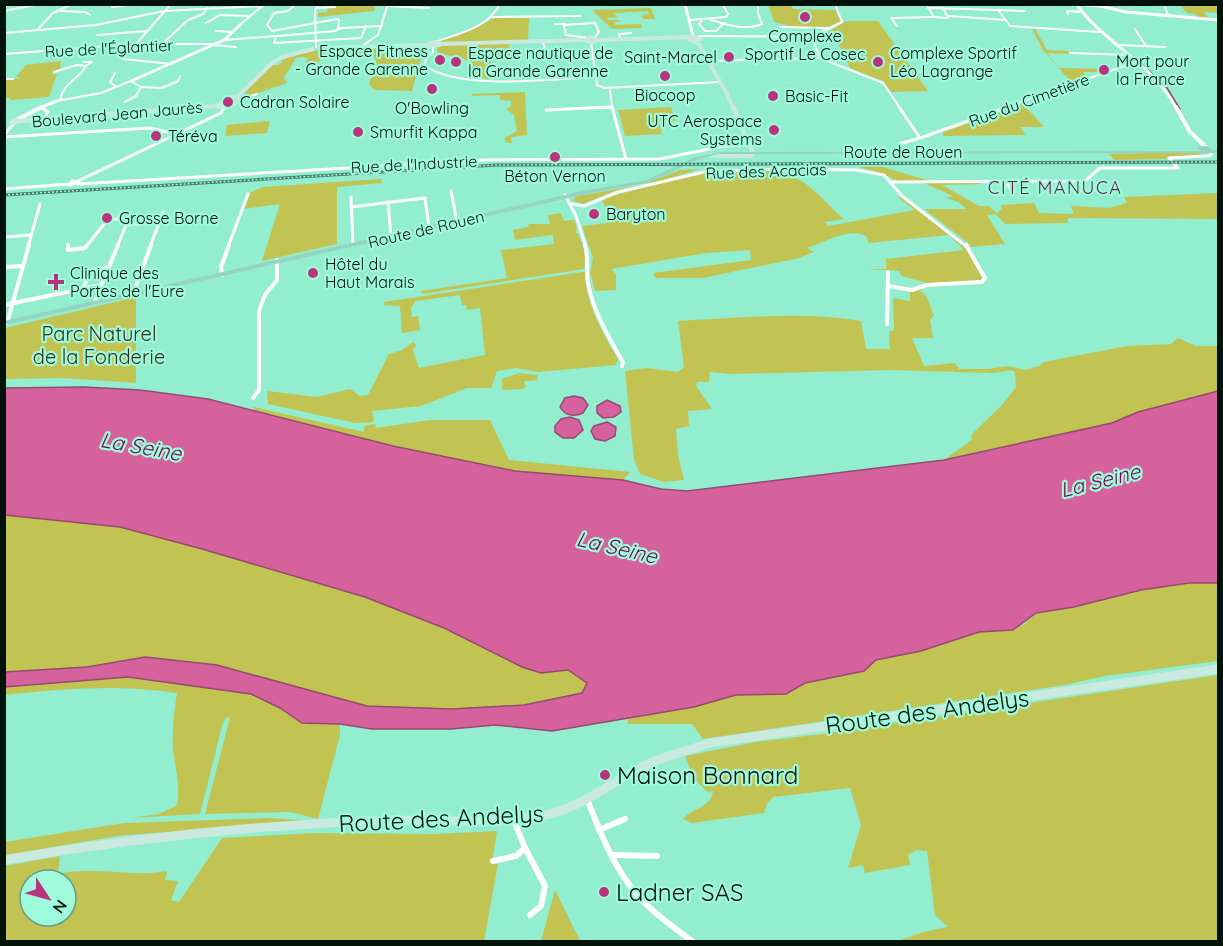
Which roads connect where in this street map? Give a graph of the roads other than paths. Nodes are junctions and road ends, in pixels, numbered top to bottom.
1 (19, 4) edge
2 (40, 4) edge
3 (72, 4) edge
4 (136, 4) edge
5 (171, 4) edge
6 (296, 4) edge
7 (500, 4) edge
8 (685, 4) edge
9 (722, 4) edge
10 (758, 4) edge
11 (835, 4) edge
12 (926, 4) edge
13 (1070, 4) edge
14 (1164, 4) edge
15 (242, 5) edge
16 (264, 5) edge
17 (317, 5) edge
18 (388, 5) edge
19 (1102, 5) edge
20 (112, 6) edge
21 (1079, 6) edge
22 (335, 7) dead end
23 (207, 8) junction
24 (429, 8) dead end
25 (928, 8) junction
26 (943, 8) junction
27 (998, 10) junction
28 (4, 11) edge
29 (10, 11) junction
30 (57, 11) junction
31 (164, 11) junction
32 (288, 11) junction
33 (1019, 11) junction
34 (1025, 11) dead end
35 (297, 12) dead end
36 (1081, 12) junction
37 (202, 14) junction
38 (1068, 14) dead end
39 (90, 15) dead end
40 (1168, 15) junction
41 (248, 16) junction
42 (580, 16) dead end
43 (950, 16) junction
44 (493, 17) junction
45 (934, 17) junction
46 (1024, 17) dead end
47 (213, 18) junction
48 (689, 20) junction
49 (702, 20) junction
50 (711, 20) junction
51 (1006, 20) junction
52 (1218, 20) edge
53 (315, 21) junction
54 (206, 23) dead end
55 (724, 23) junction
56 (241, 24) joint
57 (555, 24) dead end
58 (565, 24) junction
59 (366, 26) junction
60 (382, 26) junction
61 (897, 26) dead end
62 (780, 27) dead end
63 (831, 28) junction
64 (337, 29) junction
65 (1135, 29) dead end
66 (37, 30) junction
67 (147, 31) junction
68 (216, 31) dead end
69 (272, 31) junction
70 (233, 32) junction
71 (315, 32) junction
72 (1100, 32) junction
73 (4, 33) edge
74 (631, 33) dead end
75 (97, 35) dead end
76 (276, 36) junction
77 (812, 37) junction
78 (673, 38) joint
79 (695, 38) junction
80 (591, 39) junction
81 (224, 40) junction
82 (338, 40) junction
83 (621, 40) junction
84 (316, 41) junction
85 (435, 42) junction
86 (543, 42) junction
87 (591, 43) junction
88 (136, 44) junction
89 (142, 44) junction
90 (162, 44) junction
91 (214, 44) junction
92 (371, 44) junction
93 (440, 44) junction
94 (388, 45) junction
95 (426, 45) junction
96 (1118, 45) junction
97 (349, 46) junction
98 (1146, 46) junction
99 (236, 47) dead end
100 (433, 47) junction
101 (1165, 47) dead end
102 (316, 48) junction
103 (1071, 53) dead end
104 (4, 54) edge
105 (1129, 55) junction
106 (820, 58) junction
107 (593, 59) junction
108 (710, 63) junction
109 (172, 64) junction
110 (1138, 64) junction
111 (54, 72) dead end
112 (115, 73) dead end
113 (180, 76) dead end
114 (595, 77) junction
115 (4, 79) edge
116 (14, 79) dead end
117 (131, 81) junction
118 (720, 82) junction
119 (116, 87) junction
120 (141, 87) junction
121 (610, 90) junction
122 (257, 94) dead end
123 (237, 97) junction
124 (243, 98) junction
125 (58, 101) junction
126 (124, 102) dead end
127 (216, 106) junction
128 (41, 107) junction
129 (612, 107) junction
130 (224, 108) junction
131 (546, 110) dead end
132 (43, 120) junction
133 (15, 122) junction
134 (4, 123) edge
135 (176, 134) junction
136 (4, 136) edge
137 (920, 138) junction
138 (749, 145) junction
139 (1209, 150) edge
140 (752, 151) junction
141 (898, 152) junction
142 (626, 159) junction
143 (1004, 181) junction
144 (78, 182) junction
145 (890, 182) junction
146 (1010, 188) dead end
147 (4, 189) edge
148 (451, 191) dead end
149 (248, 194) dead end
150 (566, 196) junction
151 (351, 197) dead end
152 (388, 202) junction
153 (40, 204) dead end
154 (572, 204) junction
155 (580, 206) junction
156 (351, 207) junction
157 (573, 210) junction
158 (163, 212) dead end
159 (160, 221) junction
160 (456, 221) junction
161 (127, 225) junction
162 (429, 227) junction
163 (31, 235) junction
164 (391, 236) junction
165 (4, 237) edge
166 (353, 244) junction
167 (68, 245) dead end
168 (277, 261) junction
169 (23, 266) junction
170 (4, 267) edge
171 (108, 268) junction
172 (888, 272) dead end
173 (221, 274) junction
174 (101, 285) junction
175 (888, 286) junction
176 (83, 289) junction
177 (133, 293) junction
178 (94, 302) junction
179 (4, 305) edge
180 (10, 305) junction
181 (6, 322) edge
182 (887, 324) dead end
183 (622, 366) dead end
184 (253, 398) dead end
185 (1218, 669) edge
186 (587, 799) junction
187 (513, 818) junction
188 (625, 819) dead end
189 (599, 830) junction
190 (525, 848) junction
191 (614, 855) junction
192 (657, 856) dead end
193 (4, 860) edge
194 (493, 861) dead end
195 (530, 915) dead end
196 (693, 942) edge

1 - 29 street
2 - 29 street
3 - 30 street
4 - 20 street
5 - 31 street
6 - 32 street
7 - 44 street
8 - 48 street
9 - 50 street
10 - 55 street
11 - 63 street
12 - 25 street
13 - 21 street
14 - 40 street
15 - 16 street
15 - 23 street
16 - 41 street
17 - 22 street
17 - 53 street
18 - 24 street
18 - 60 street
19 - 21 street
19 - 40 street
21 - 36 street
23 - 31 street
23 - 37 street
25 - 26 street
25 - 45 street
26 - 27 street
26 - 43 street
27 - 33 street
27 - 51 street
28 - 29 street
30 - 39 street
30 - 66 street
31 - 66 street
31 - 67 street
32 - 35 street
32 - 69 street
33 - 34 street
33 - 46 street
36 - 38 street
36 - 72 street
37 - 47 street
37 - 90 street
40 - 52 street
41 - 47 street
41 - 56 street
42 - 44 street
43 - 45 street
43 - 51 street
44 - 85 street
45 - 61 street
47 - 54 street
48 - 49 street
48 - 79 street
49 - 50 street
49 - 55 street
50 - 55 street
51 - 72 street
53 - 64 street
53 - 69 street
53 - 71 street
56 - 70 street
57 - 58 street
58 - 80 street
58 - 80 street
59 - 60 street
59 - 64 street
59 - 82 street
60 - 92 street
62 - 63 street
63 - 77 street
64 - 71 street
64 - 82 street
65 - 98 street
66 - 73 street
67 - 75 street
67 - 88 street
68 - 70 street
69 - 76 street
70 - 81 street
71 - 76 street
71 - 84 street
72 - 96 street
74 - 83 street
76 - 81 street
76 - 84 street
77 - 79 street
77 - 106 street
78 - 79 main road
78 - 83 main road
79 - 108 main road
80 - 83 main road
80 - 86 main road
80 - 87 main road
80 - 87 main road
81 - 91 street
82 - 84 street
84 - 102 street
85 - 93 main road
85 - 95 main road
86 - 93 main road
86 - 107 street
87 - 107 street
88 - 89 street, Rue de l'Églantier
88 - 104 street, Rue de l'Églantier
89 - 90 street, Rue de l'Églantier
89 - 109 street
90 - 91 street, Rue de l'Églantier
91 - 99 street, Rue de l'Églantier
91 - 109 street
92 - 94 main road
92 - 97 main road
93 - 100 main road
94 - 95 main road
94 - 97 main road
95 - 100 main road
96 - 98 street
96 - 105 street
97 - 102 main road
98 - 101 street
100 - 114 street
102 - 123 main road
103 - 105 street
105 - 110 street
106 - 108 street
106 - 137 street
107 - 114 street
108 - 118 main road
109 - 117 street
110 - 137 street, Rue du Cimetière
110 - 139 street
111 - 125 street
112 - 119 street
113 - 120 street
114 - 121 street
115 - 116 street
117 - 119 street
117 - 120 street
118 - 121 street
118 - 138 main road
119 - 125 street
120 - 126 street
121 - 129 street
122 - 124 street
123 - 124 main road
123 - 127 main road
124 - 130 main road
125 - 128 street
127 - 130 main road
127 - 132 main road, Boulevard Jean Jaurès
128 - 132 street
128 - 133 street
129 - 131 street
129 - 142 street
130 - 135 street
132 - 133 main road, Boulevard Jean Jaurès
133 - 134 main road, Boulevard Jean Jaurès
133 - 136 street
135 - 136 street
135 - 144 street
137 - 141 street, Rue du Cimetière
138 - 140 main road
138 - 142 street, Rue de l'Industrie
139 - 141 main road, Route de Rouen
139 - 143 street
140 - 141 main road, Route de Rouen
140 - 150 main road, Route de Rouen
142 - 144 street, Rue de l'Industrie
143 - 145 street
143 - 146 street
144 - 147 street
145 - 155 street, Rue des Acacias
145 - 175 street
148 - 160 street
149 - 173 street
150 - 154 street
150 - 160 main road, Route de Rouen
151 - 156 street
152 - 156 street
152 - 162 street
152 - 164 street
153 - 163 street
154 - 155 street
154 - 157 street
155 - 157 street, Rue des Acacias
156 - 166 street
157 - 183 street
158 - 159 street
159 - 161 street
159 - 177 street
160 - 162 main road, Route de Rouen
161 - 167 street
161 - 171 street
162 - 164 main road, Route de Rouen
163 - 165 street
163 - 169 street
164 - 166 main road, Route de Rouen
166 - 168 main road, Route de Rouen
168 - 173 main road, Route de Rouen
168 - 184 street
169 - 170 street
169 - 180 street
171 - 174 street
171 - 176 street
172 - 175 street
173 - 177 main road, Route de Rouen
174 - 176 street
174 - 178 street
175 - 182 street
176 - 180 street
177 - 178 main road, Route de Rouen
178 - 181 main road, Route de Rouen
179 - 180 street
180 - 181 street
185 - 186 main road, Route des Andelys
186 - 187 main road, Route des Andelys
186 - 189 street
187 - 190 street
187 - 193 main road, Route des Andelys
188 - 189 street
189 - 191 street
190 - 194 street
190 - 195 street
191 - 192 street
191 - 196 street

